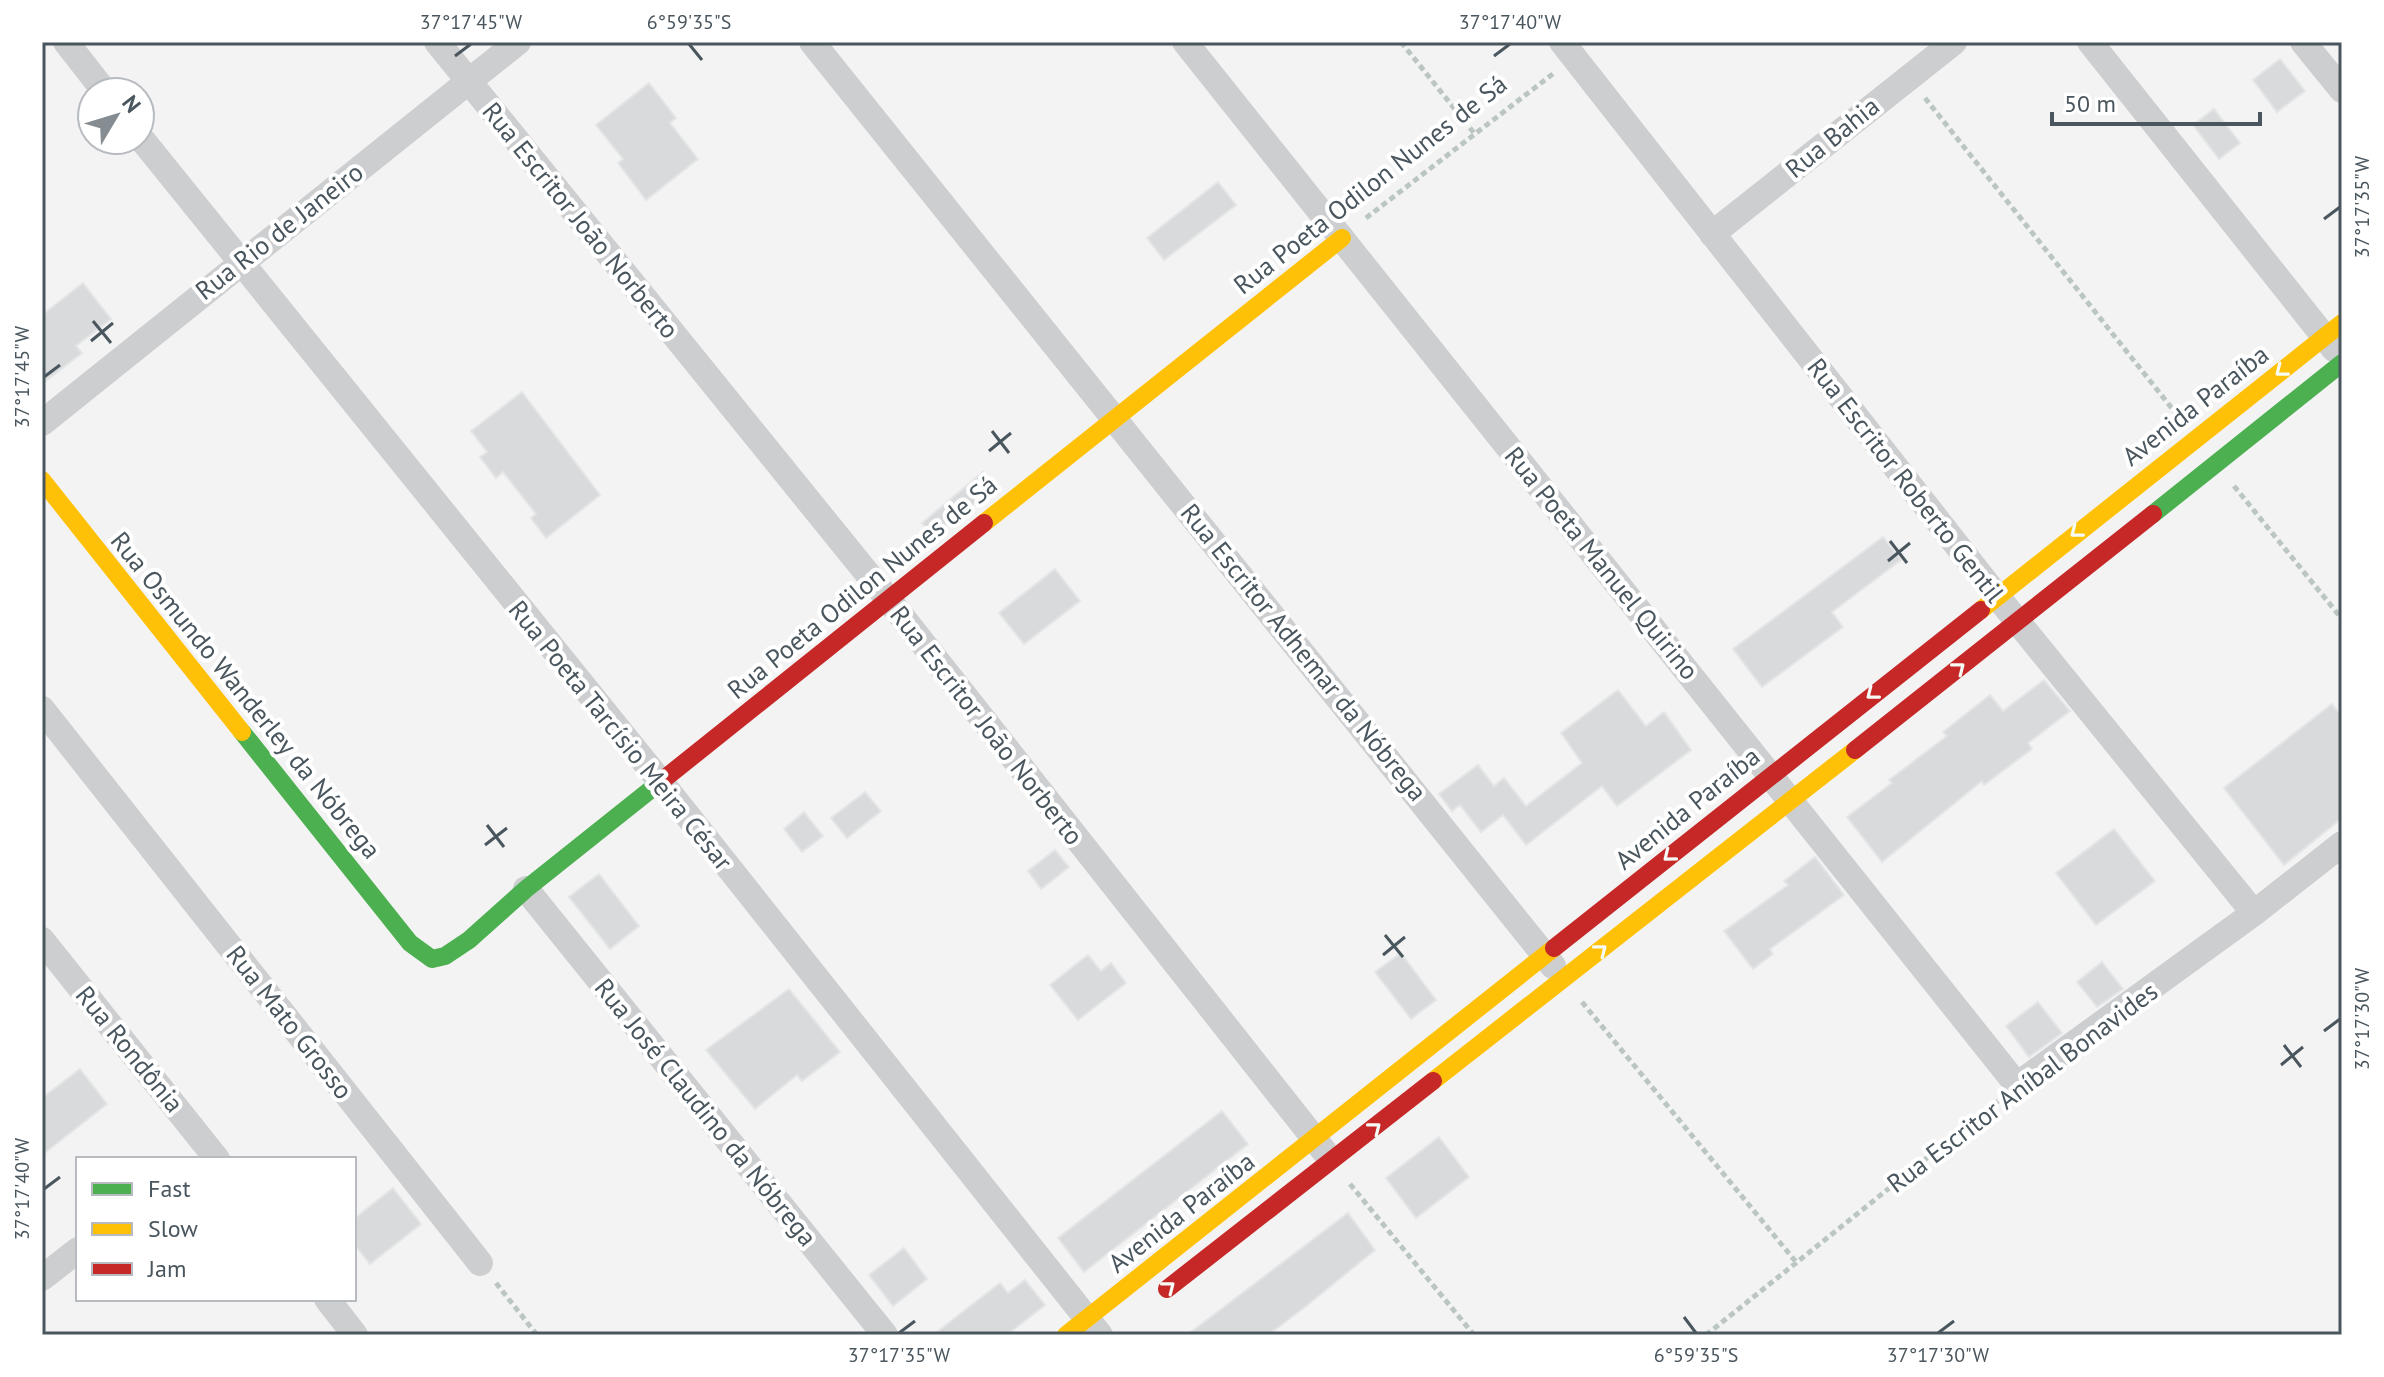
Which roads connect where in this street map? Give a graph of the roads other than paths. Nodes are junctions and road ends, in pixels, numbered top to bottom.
1 (66, 42) edge
2 (437, 42) edge
3 (518, 42) edge
4 (812, 42) edge
5 (1185, 42) edge
6 (1954, 42) edge
7 (2090, 42) edge
8 (2303, 42) edge
9 (1568, 50) edge
10 (93, 76) edge
11 (469, 81) junction
12 (2342, 90) edge
13 (155, 156) edge
14 (1712, 234) junction
15 (1342, 238) junction
16 (238, 263) junction
17 (2333, 330) edge
18 (2342, 361) edge
19 (1117, 418) junction
20 (42, 423) edge
21 (42, 480) edge
22 (1996, 595) junction
23 (888, 599) junction
24 (2018, 622) junction
25 (42, 709) edge
26 (1770, 774) junction
27 (660, 781) junction
28 (1791, 801) junction
29 (2342, 844) edge
30 (526, 889) junction
31 (2254, 913) junction
32 (42, 940) edge
33 (410, 943) joint
34 (1546, 955) junction
35 (1564, 980) junction
36 (2017, 1085) joint
37 (1315, 1139) junction
38 (208, 1156) edge
39 (1332, 1161) junction
40 (76, 1252) edge
41 (480, 1263) road end
42 (42, 1278) edge
43 (1158, 1296) dead end
44 (329, 1301) edge
45 (1104, 1329) edge
46 (355, 1335) edge
47 (885, 1335) edge
48 (1066, 1335) edge

1 - 10 street
2 - 11 street, Rua Escritor João Norberto
3 - 11 street, Rua Rio de Janeiro
4 - 19 street, Rua Escritor Adhemar da Nóbrega
5 - 15 street, Rua Poeta Manuel Quirino
6 - 14 street, Rua Bahia
7 - 17 street
8 - 12 street
9 - 14 street, Rua Escritor Roberto Gentil
11 - 16 street, Rua Rio de Janeiro
11 - 23 street, Rua Escritor João Norberto
13 - 16 street, Rua Poeta Tarcísio Meira César
14 - 22 street, Rua Escritor Roberto Gentil
15 - 19 street, Rua Poeta Odilon Nunes de Sá
15 - 26 street, Rua Poeta Manuel Quirino
16 - 20 street, Rua Rio de Janeiro
16 - 27 street, Rua Poeta Tarcísio Meira César
17 - 18 street
17 -> 22 street, Avenida Paraíba
18 - 24 street, Avenida Paraíba
19 - 23 street, Rua Poeta Odilon Nunes de Sá
19 - 34 street, Rua Escritor Adhemar da Nóbrega
21 - 33 street, Rua Osmundo Wanderley da Nóbrega
22 - 24 street, Rua Escritor Roberto Gentil
22 -> 26 street, Avenida Paraíba
23 - 27 street, Rua Poeta Odilon Nunes de Sá
23 - 37 street, Rua Escritor João Norberto
28 -> 24 street, Avenida Paraíba
24 - 31 street, Rua Escritor Roberto Gentil
25 - 41 street, Rua Mato Grosso
26 - 28 street, Rua Poeta Manuel Quirino
26 -> 34 street, Avenida Paraíba
27 - 30 street, Rua Poeta Odilon Nunes de Sá
27 - 45 street, Rua Poeta Tarcísio Meira César
35 -> 28 street, Avenida Paraíba
28 - 36 street, Rua Poeta Manuel Quirino
29 - 31 street, Rua Escritor Aníbal Bonavides
30 - 33 street, Rua Poeta Odilon Nunes de Sá
30 - 47 street, Rua José Claudino da Nóbrega
31 - 36 street, Rua Escritor Aníbal Bonavides
32 - 38 street, Rua Rondônia
34 - 35 street, Rua Escritor Adhemar da Nóbrega
34 - 37 street, Avenida Paraíba
39 -> 35 street, Avenida Paraíba
37 - 39 street, Rua Escritor João Norberto
37 - 45 street, Avenida Paraíba
43 -> 39 street, Avenida Paraíba
40 - 42 street
44 - 46 street
45 - 48 street, Avenida Paraíba

